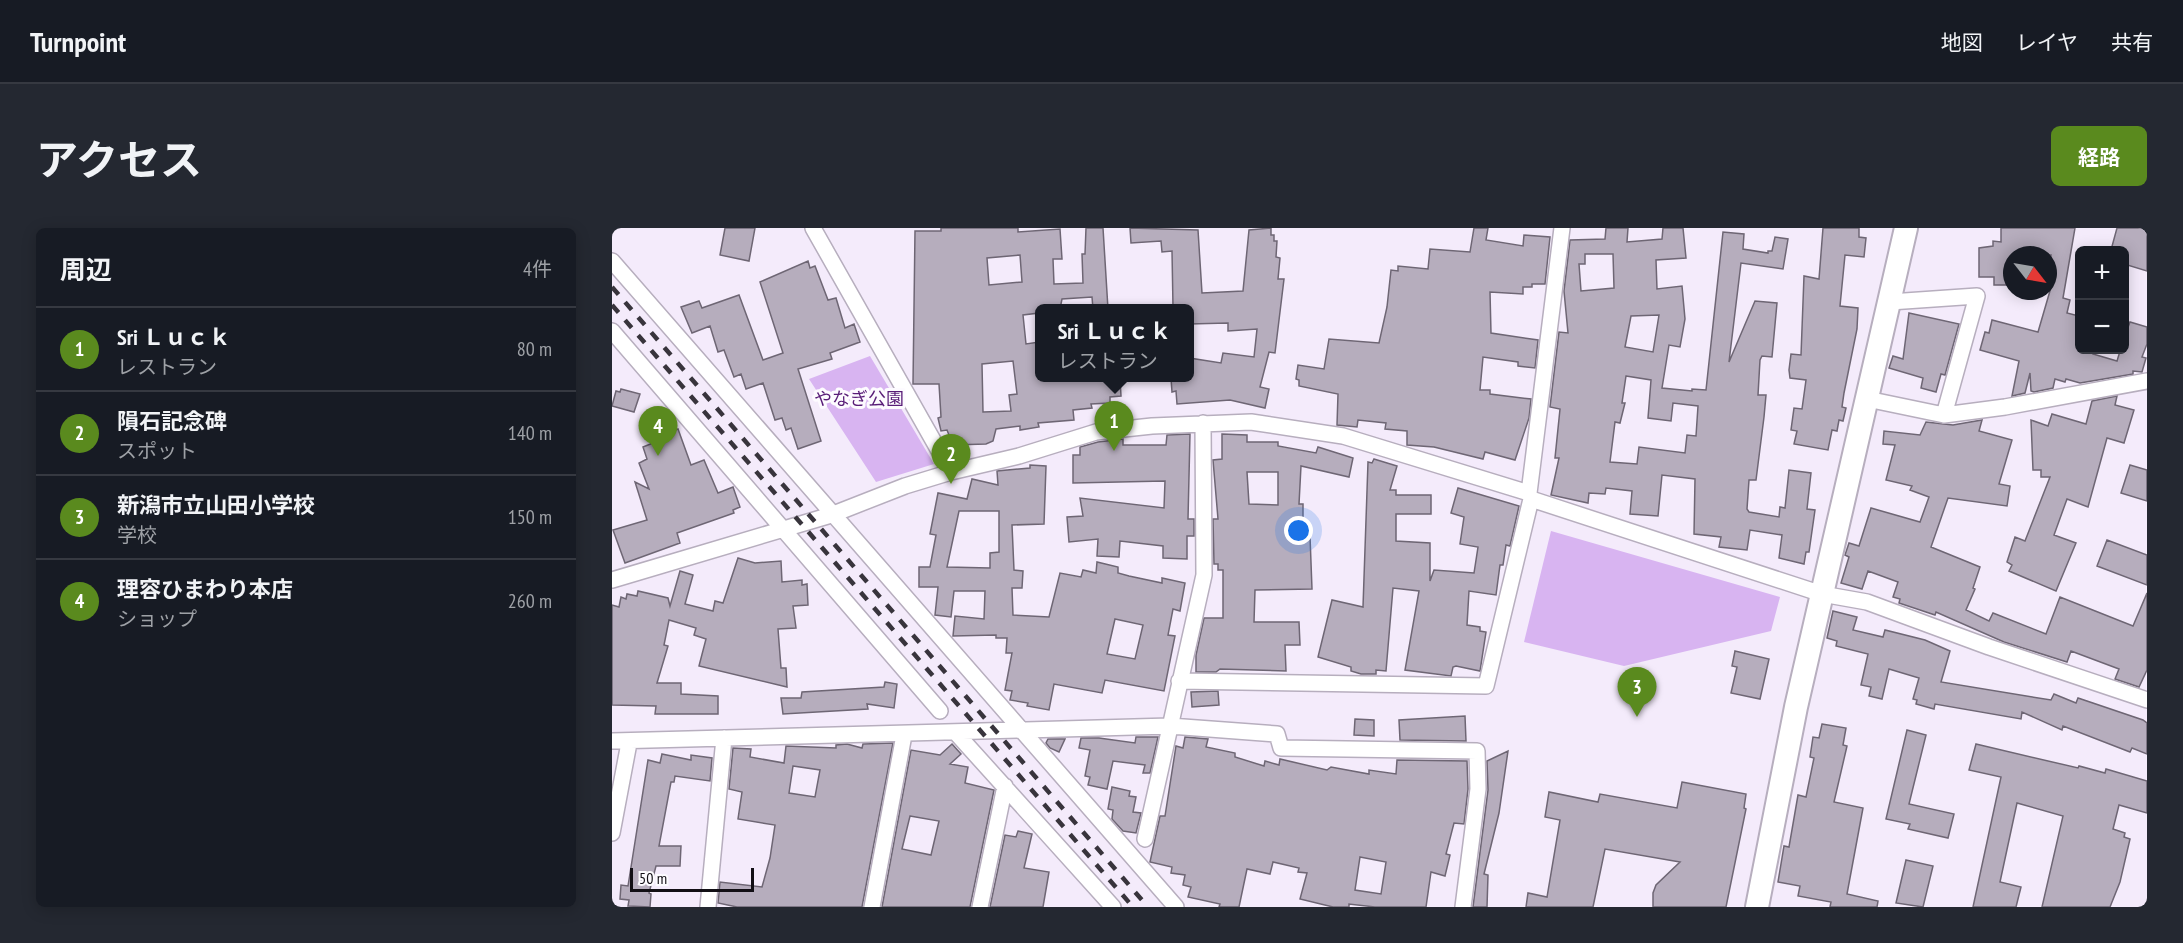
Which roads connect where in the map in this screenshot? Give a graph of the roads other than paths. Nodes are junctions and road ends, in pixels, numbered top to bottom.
1 (1562, 228) edge
2 (1906, 228) edge
3 (819, 229) edge
4 (612, 261) edge
5 (1890, 302) junction
6 (612, 331) edge
7 (2147, 381) edge
8 (1867, 399) junction
9 (1944, 415) junction
10 (1203, 423) junction
11 (951, 472) junction
12 (1530, 496) junction
13 (831, 514) junction
14 (783, 528) junction
15 (612, 580) edge
16 (1822, 594) junction
17 (1179, 681) junction
18 (2147, 700) edge
19 (940, 711) dead end
20 (1170, 726) junction
21 (1022, 729) junction
22 (957, 734) junction
23 (904, 735) junction
24 (724, 738) junction
25 (612, 741) edge
26 (629, 743) junction
27 (1005, 786) junction
28 (612, 833) edge
29 (1145, 839) dead end
30 (708, 907) edge
31 (872, 907) edge
32 (980, 907) edge
33 (1113, 907) edge
34 (1176, 907) edge
35 (1463, 907) edge
36 (1757, 907) edge

1 - 12 street
2 - 5 street
3 - 11 street
4 - 13 street
5 - 8 street
5 - 9 street
6 - 14 street
7 - 9 street
8 - 9 street
8 - 16 street
10 - 11 street
10 - 12 street
10 - 17 street
11 - 13 street
12 - 16 street
12 - 17 street
13 - 14 street
13 - 21 street
14 - 15 street
14 - 19 street
16 - 18 street
16 - 36 street
17 - 20 street
20 - 21 street
20 - 29 street
20 - 35 street
21 - 22 street
21 - 34 street
22 - 23 street
22 - 27 street
23 - 24 street
23 - 31 street
24 - 26 street
24 - 30 street
25 - 26 street
26 - 28 street
27 - 32 street
27 - 33 street

